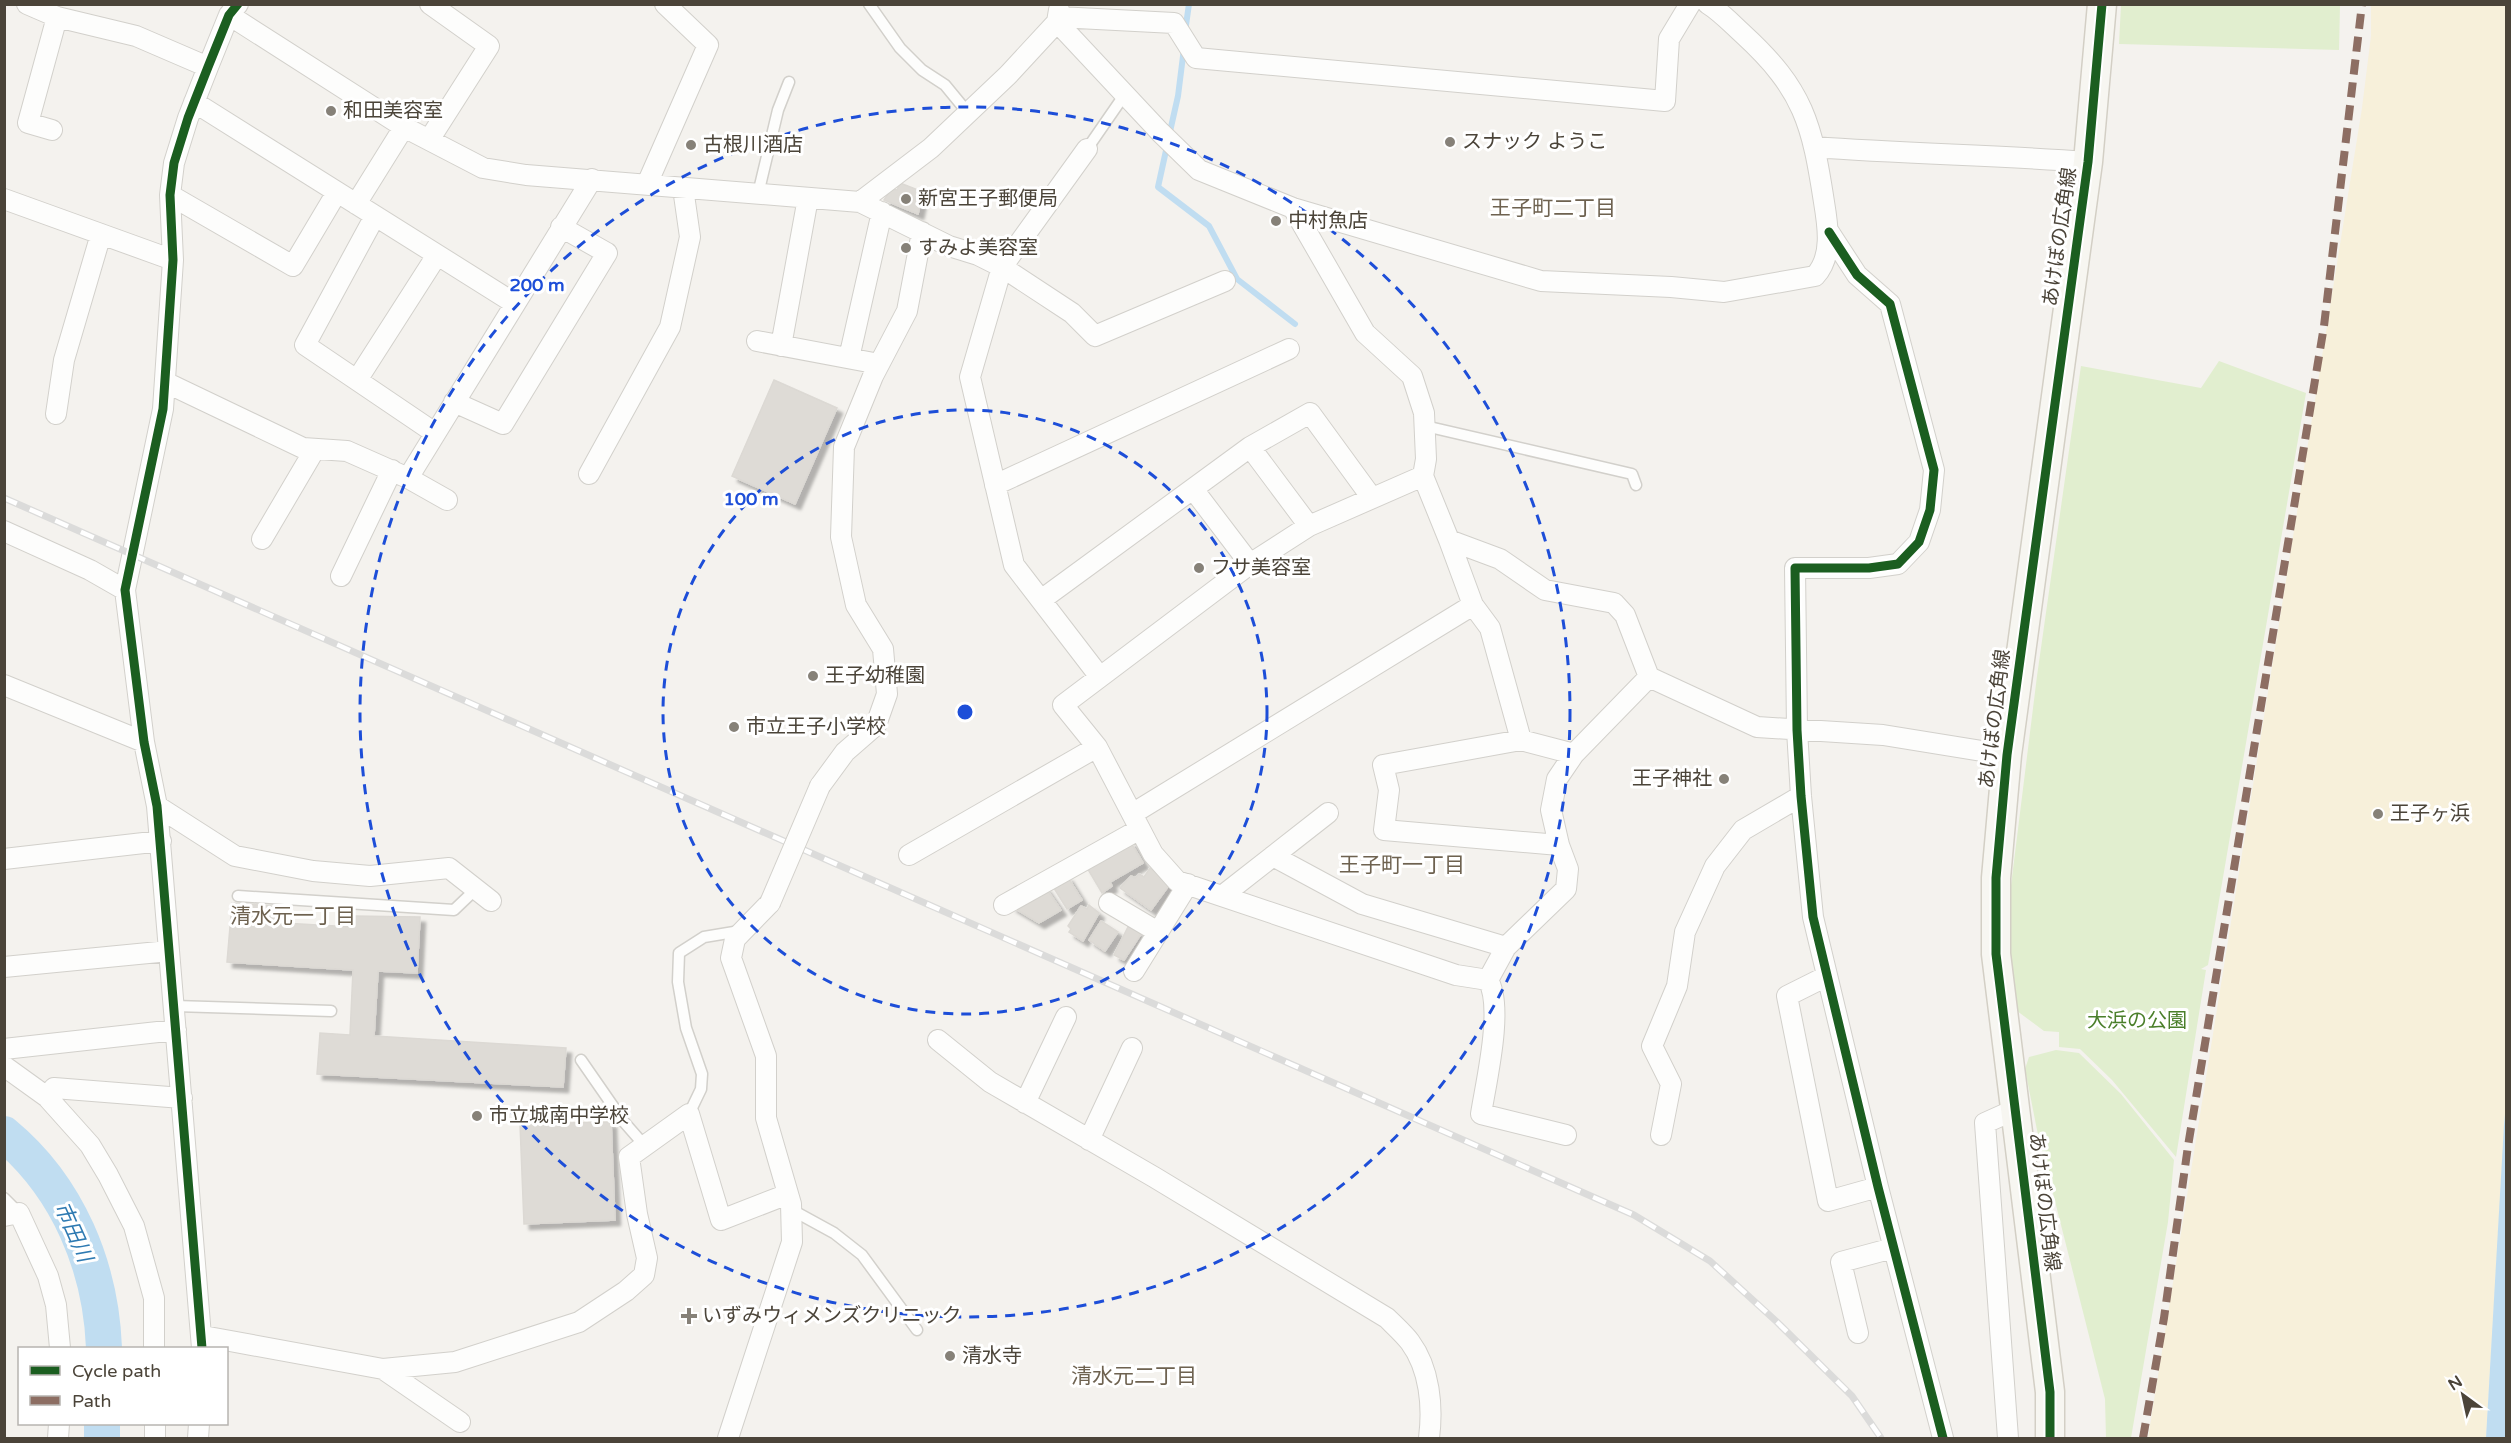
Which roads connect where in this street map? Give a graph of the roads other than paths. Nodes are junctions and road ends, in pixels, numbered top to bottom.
1 (27, 4) edge
2 (430, 4) edge
3 (665, 4) edge
4 (869, 4) edge
5 (1690, 4) edge
6 (2102, 4) edge
7 (1714, 6) edge
8 (59, 10) edge
9 (233, 10) edge
10 (450, 10) edge
11 (1058, 14) edge
12 (208, 67) junction
13 (789, 82) dead end
14 (1125, 94) junction
15 (194, 102) junction
16 (968, 113) junction
17 (404, 127) junction
18 (52, 130) dead end
19 (429, 140) junction
20 (1815, 147) junction
21 (1087, 149) joint
22 (2088, 162) junction
23 (592, 179) junction
24 (647, 184) junction
25 (683, 188) junction
26 (337, 192) junction
27 (758, 194) junction
28 (170, 195) junction
29 (808, 198) junction
30 (4, 199) edge
31 (860, 202) junction
32 (356, 204) junction
33 (1293, 208) junction
34 (882, 212) junction
35 (375, 216) junction
36 (561, 227) junction
37 (922, 232) junction
38 (1829, 232) junction
39 (101, 234) junction
40 (437, 255) junction
41 (173, 260) junction
42 (1002, 267) junction
43 (1225, 281) dead end
44 (514, 303) junction
45 (757, 341) dead end
46 (781, 346) junction
47 (1289, 349) dead end
48 (849, 358) junction
49 (879, 364) junction
50 (357, 380) junction
51 (165, 382) junction
52 (454, 402) junction
53 (56, 414) dead end
54 (1425, 426) junction
55 (435, 434) junction
56 (1250, 447) junction
57 (315, 449) junction
58 (400, 474) junction
59 (589, 474) dead end
60 (1423, 476) junction
61 (995, 485) junction
62 (1636, 485) dead end
63 (1193, 489) junction
64 (1372, 498) junction
65 (447, 500) dead end
66 (1309, 526) junction
67 (4, 531) edge
68 (262, 539) dead end
69 (1449, 540) junction
70 (1250, 564) junction
71 (341, 576) dead end
72 (125, 590) junction
73 (1041, 600) junction
74 (1473, 605) junction
75 (1649, 676) junction
76 (1100, 677) junction
77 (4, 685) edge
78 (1797, 730) junction
79 (1521, 740) junction
80 (144, 742) junction
81 (1097, 747) junction
82 (1574, 754) junction
83 (2007, 754) junction
84 (1801, 796) junction
85 (157, 806) junction
86 (1328, 813) dead end
87 (1136, 822) junction
88 (161, 841) junction
89 (1559, 845) junction
90 (909, 855) dead end
91 (1273, 856) junction
92 (4, 859) edge
93 (1188, 884) junction
94 (484, 895) joint
95 (238, 896) dead end
96 (1222, 896) junction
97 (1109, 903) dead end
98 (1004, 905) dead end
99 (743, 930) junction
100 (1158, 932) junction
101 (1506, 947) junction
102 (169, 951) junction
103 (4, 967) edge
104 (1134, 971) dead end
105 (1827, 976) junction
106 (1488, 980) junction
107 (175, 1006) junction
108 (331, 1011) dead end
109 (1066, 1017) dead end
110 (176, 1030) junction
111 (938, 1040) dead end
112 (1132, 1048) dead end
113 (4, 1049) edge
114 (581, 1060) dead end
115 (4, 1066) edge
116 (47, 1097) junction
117 (182, 1098) junction
118 (1025, 1103) junction
119 (2014, 1110) junction
120 (689, 1114) junction
121 (1661, 1134) dead end
122 (1566, 1135) dead end
123 (1089, 1140) junction
124 (645, 1146) junction
125 (1878, 1187) junction
126 (4, 1198) edge
127 (790, 1202) junction
128 (12, 1215) edge
129 (1893, 1248) junction
130 (917, 1330) dead end
131 (1858, 1333) dead end
132 (203, 1342) edge
133 (60, 1347) edge
134 (154, 1347) edge
135 (383, 1369) junction
136 (460, 1422) dead end
137 (728, 1438) edge
138 (1429, 1438) edge
139 (1943, 1438) edge
140 (2008, 1438) edge
141 (2050, 1438) edge

1 - 8 street
2 - 10 street
3 - 24 street
4 - 16 lane
5 - 11 street
6 - 22 main road, あけぼの広角線
7 - 20 street
8 - 12 street
8 - 18 street
9 - 12 street
9 - 17 street
10 - 19 street
11 - 14 street
11 - 16 street
12 - 15 street
13 - 27 lane
14 - 21 lane
14 - 33 street
15 - 26 street
15 - 28 street
16 - 31 street
17 - 19 street
17 - 32 street
19 - 23 street
20 - 22 street
20 - 38 street
21 - 42 street
22 - 83 main road, あけぼの広角線
23 - 24 street
23 - 36 street
24 - 25 street
25 - 27 street
25 - 59 street
26 - 28 street
26 - 32 street
27 - 29 street
28 - 41 street
29 - 31 street
29 - 46 street
30 - 39 street
31 - 34 street
32 - 35 street
33 - 38 street
33 - 54 street
34 - 37 street
34 - 48 street
35 - 40 street
35 - 50 street
36 - 44 street
36 - 52 street
37 - 42 street
37 - 49 street
38 - 78 street
39 - 41 street
39 - 53 street
40 - 44 street
40 - 50 street
41 - 51 street
42 - 43 street
42 - 61 street
44 - 52 street
45 - 46 street
46 - 48 street
47 - 61 street
48 - 49 street
49 - 99 street, bridge
50 - 55 street
51 - 57 street
51 - 72 street
52 - 55 street
54 - 60 street
54 - 62 lane
55 - 58 street
56 - 63 street
56 - 64 street
56 - 66 street
57 - 58 street
57 - 68 street
58 - 65 street
58 - 71 street
60 - 64 street
60 - 69 street
61 - 73 street
63 - 70 street
63 - 73 street
64 - 66 street
66 - 70 street
67 - 72 street
69 - 74 street
69 - 75 street
70 - 76 street
72 - 80 street
73 - 76 street
74 - 79 street
74 - 87 street
75 - 78 street
75 - 82 street
76 - 81 street
77 - 80 street
78 - 83 street
78 - 84 street
79 - 82 street
79 - 89 street
80 - 85 street
81 - 87 street
81 - 90 street
82 - 89 street
83 - 119 main road, あけぼの広角線
84 - 105 street
84 - 121 street
85 - 88 street
85 - 94 street
86 - 91 street
87 - 93 street
87 - 98 street
88 - 92 street
88 - 102 street
89 - 101 street
91 - 96 street
91 - 101 street
93 - 96 street
93 - 100 street
94 - 95 lane
96 - 106 street
97 - 100 street
99 - 120 lane
99 - 127 street
100 - 104 street
101 - 106 street
102 - 103 street
102 - 107 street
105 - 125 street
105 - 125 street
106 - 122 street
107 - 108 lane
107 - 110 street
109 - 118 street
110 - 113 street
110 - 117 street
111 - 118 street
112 - 123 street
114 - 124 lane
115 - 116 street
116 - 117 street
116 - 134 street
117 - 132 street
118 - 123 street
119 - 140 street
119 - 141 main road, あけぼの広角線
120 - 124 street
120 - 127 street
123 - 138 street
124 - 135 street
125 - 129 street
126 - 128 lane
127 - 130 lane
127 - 137 street
128 - 133 street
129 - 131 street
129 - 139 street
132 - 135 street
135 - 136 street

